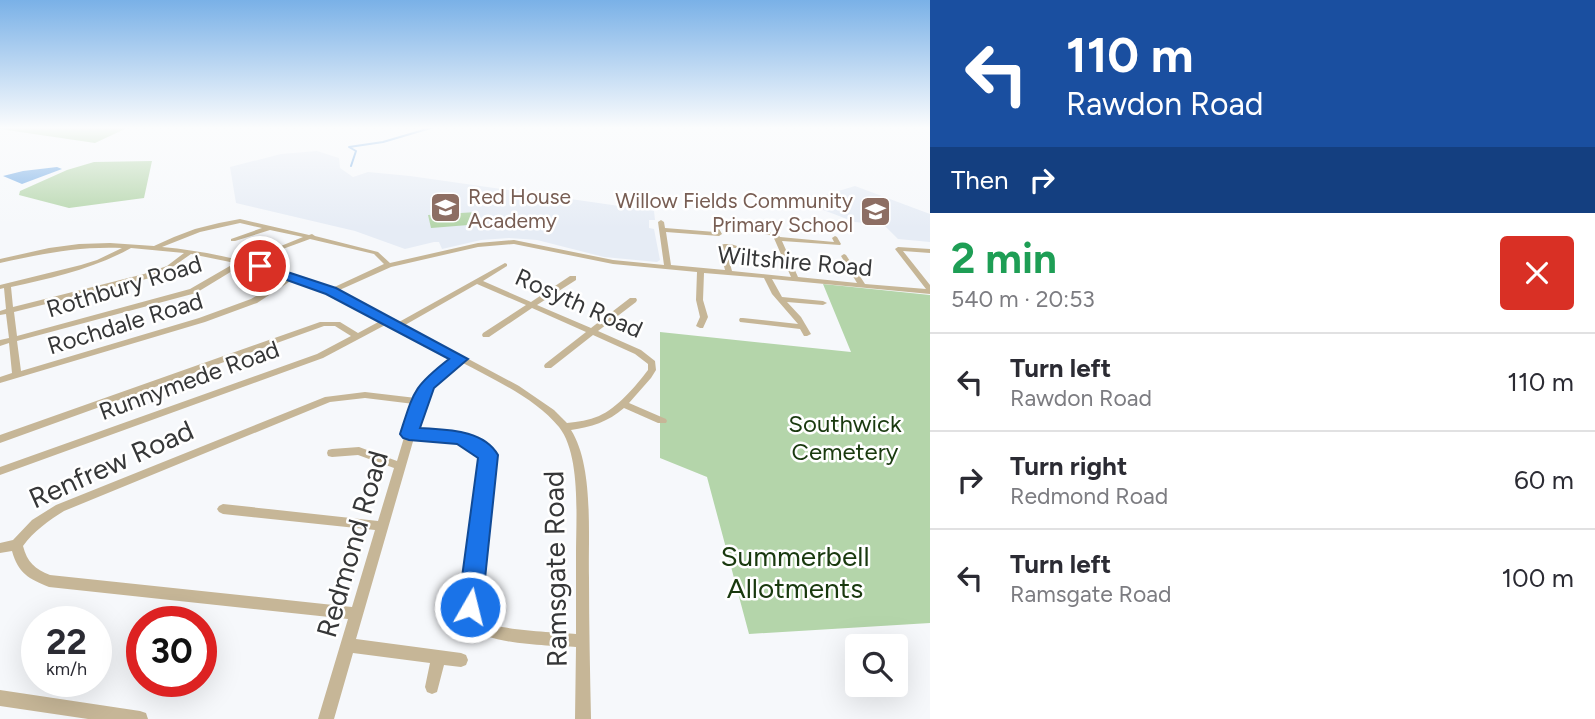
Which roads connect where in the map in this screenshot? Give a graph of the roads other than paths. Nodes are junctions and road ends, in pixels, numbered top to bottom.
1 (270, 227) junction
2 (716, 228) dead end
3 (767, 233) dead end
4 (313, 235) junction
5 (835, 238) dead end
6 (778, 239) junction
7 (233, 240) dead end
8 (130, 246) junction
9 (734, 247) dead end
10 (156, 248) junction
11 (278, 249) dead end
12 (930, 251) edge
13 (190, 252) junction
14 (844, 256) dead end
15 (0, 261) edge
16 (243, 262) junction
17 (388, 265) junction
18 (505, 265) dead end
19 (668, 268) junction
20 (700, 271) junction
21 (729, 273) junction
22 (295, 276) junction
23 (767, 277) junction
24 (573, 278) dead end
25 (796, 280) junction
26 (477, 281) junction
27 (4, 286) edge
28 (863, 286) junction
29 (331, 291) junction
30 (930, 291) edge
31 (782, 299) junction
32 (633, 300) dead end
33 (823, 303) dead end
34 (531, 305) junction
35 (5, 311) edge
36 (390, 320) junction
37 (743, 320) dead end
38 (700, 326) dead end
39 (591, 332) junction
40 (486, 335) dead end
41 (358, 337) junction
42 (13, 339) junction
43 (0, 343) edge
44 (460, 359) junction
45 (548, 366) dead end
46 (17, 375) junction
47 (0, 380) edge
48 (419, 401) junction
49 (622, 404) junction
50 (663, 421) dead end
51 (565, 428) junction
52 (409, 434) junction
53 (0, 439) edge
54 (332, 453) dead end
55 (400, 466) junction
56 (0, 471) edge
57 (223, 509) dead end
58 (382, 526) junction
59 (17, 545) junction
60 (0, 548) edge
61 (357, 614) junction
62 (580, 641) junction
63 (348, 645) junction
64 (438, 657) junction
65 (461, 660) dead end
66 (432, 687) dead end
67 (0, 698) edge
68 (140, 719) edge
69 (326, 719) edge
70 (583, 719) edge

1 - 4 street
1 - 7 street
1 - 10 street
2 - 19 street
3 - 6 street
4 - 11 street
4 - 17 street
5 - 6 street
6 - 25 street
8 - 10 street, Ramsgate Road
8 - 15 street, Ramsgate Road
8 - 27 street
9 - 21 street
10 - 13 street, Ramsgate Road
12 - 30 street
13 - 16 street, Ramsgate Road
13 - 35 street
14 - 28 street
16 - 22 street, Ramsgate Road
16 - 42 street, Rothbury Road
17 - 19 street, Wiltshire Road
17 - 29 street, Wiltshire Road
18 - 26 street, Runnymede Road
19 - 20 street, Wiltshire Road
20 - 21 street, Wiltshire Road
20 - 38 street
21 - 23 street, Wiltshire Road
22 - 29 street, Ramsgate Road
22 - 46 street, Rochdale Road
23 - 25 street, Wiltshire Road
23 - 31 street
24 - 34 street
25 - 28 street, Wiltshire Road
26 - 34 street, Rosyth Road
26 - 36 street, Runnymede Road
27 - 35 street
28 - 30 street, Wiltshire Road
29 - 36 street, Ramsgate Road
31 - 33 street
31 - 37 street
32 - 39 street
34 - 39 street, Rosyth Road
34 - 40 street
35 - 42 street
36 - 41 street, Runnymede Road
36 - 44 street, Ramsgate Road
39 - 45 street
39 - 49 street, Rosyth Road
41 - 53 street
41 - 56 street, Runnymede Road
42 - 43 street, Rothbury Road
42 - 46 street
44 - 48 street, Redmond Road
44 - 51 street, Ramsgate Road
46 - 47 street, Rochdale Road
48 - 52 street, Redmond Road
48 - 59 street, Renfrew Road
49 - 50 street
49 - 51 street, Rosyth Road
51 - 62 street, Ramsgate Road
52 - 55 street, Redmond Road
52 - 62 street
54 - 55 street
55 - 58 street, Redmond Road
57 - 58 street
58 - 61 street, Redmond Road
59 - 60 street
59 - 61 street, Renfrew Road
61 - 63 street, Redmond Road
62 - 70 street, Ramsgate Road
63 - 64 street
63 - 69 street, Redmond Road
64 - 65 street
64 - 66 street
67 - 68 street

